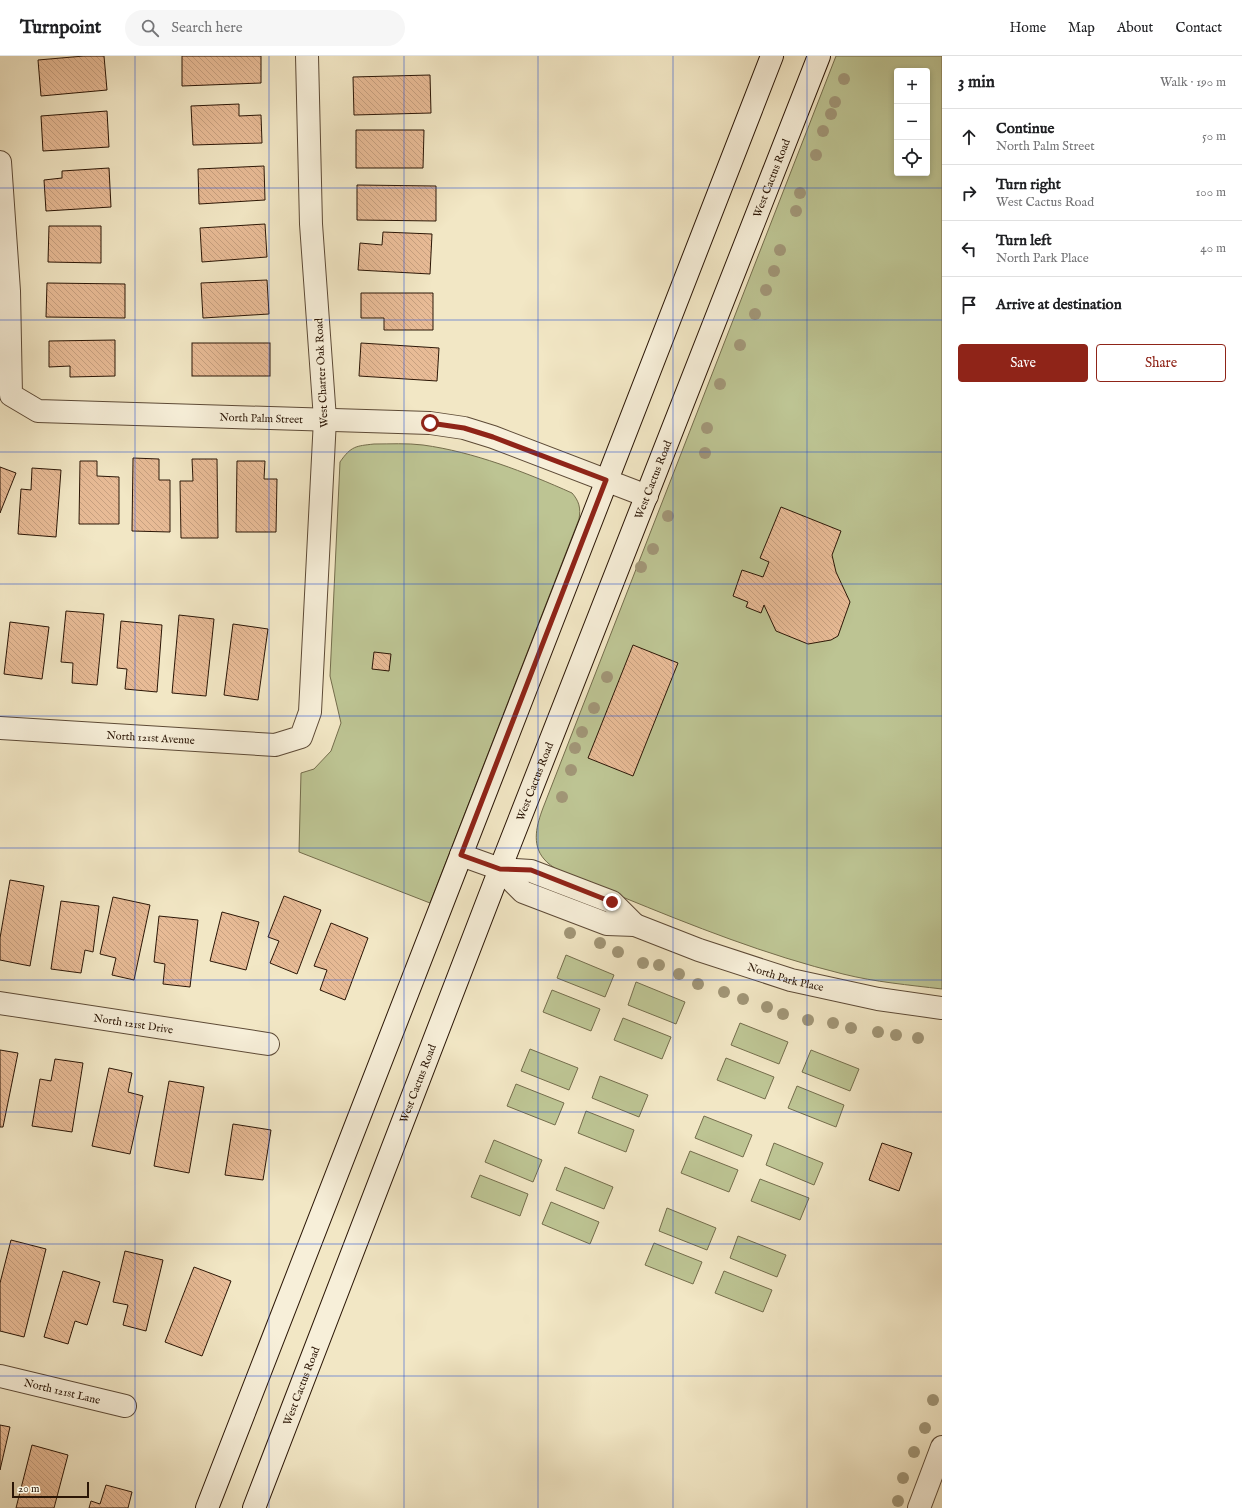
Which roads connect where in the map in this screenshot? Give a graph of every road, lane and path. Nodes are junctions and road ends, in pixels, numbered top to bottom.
1 (307, 56) edge
2 (772, 56) edge
3 (819, 56) edge
4 (0, 162) edge
5 (325, 419) junction
6 (606, 480) junction
7 (647, 496) junction
8 (0, 728) edge
9 (301, 737) joint
10 (461, 855) junction
11 (500, 869) junction
12 (0, 1002) edge
13 (942, 1008) edge
14 (268, 1044) dead end
15 (0, 1376) edge
16 (125, 1406) dead end
17 (942, 1447) edge
18 (207, 1508) edge
19 (254, 1508) edge
20 (919, 1508) edge

1 - 5 street, West Charter Oak Road
2 - 6 street
3 - 7 street, West Cactus Road
4 - 5 street, North Palm Street
5 - 6 street, North Palm Street
5 - 9 street, West Charter Oak Road
6 - 7 street, North Palm Street
6 - 10 street
7 - 11 street, West Cactus Road
8 - 9 street, North 121st Avenue
10 - 11 street, North Park Place
10 - 18 street
11 - 13 street, North Park Place
11 - 19 street, West Cactus Road
12 - 14 street, North 121st Drive
15 - 16 street, North 121st Lane
17 - 20 street

